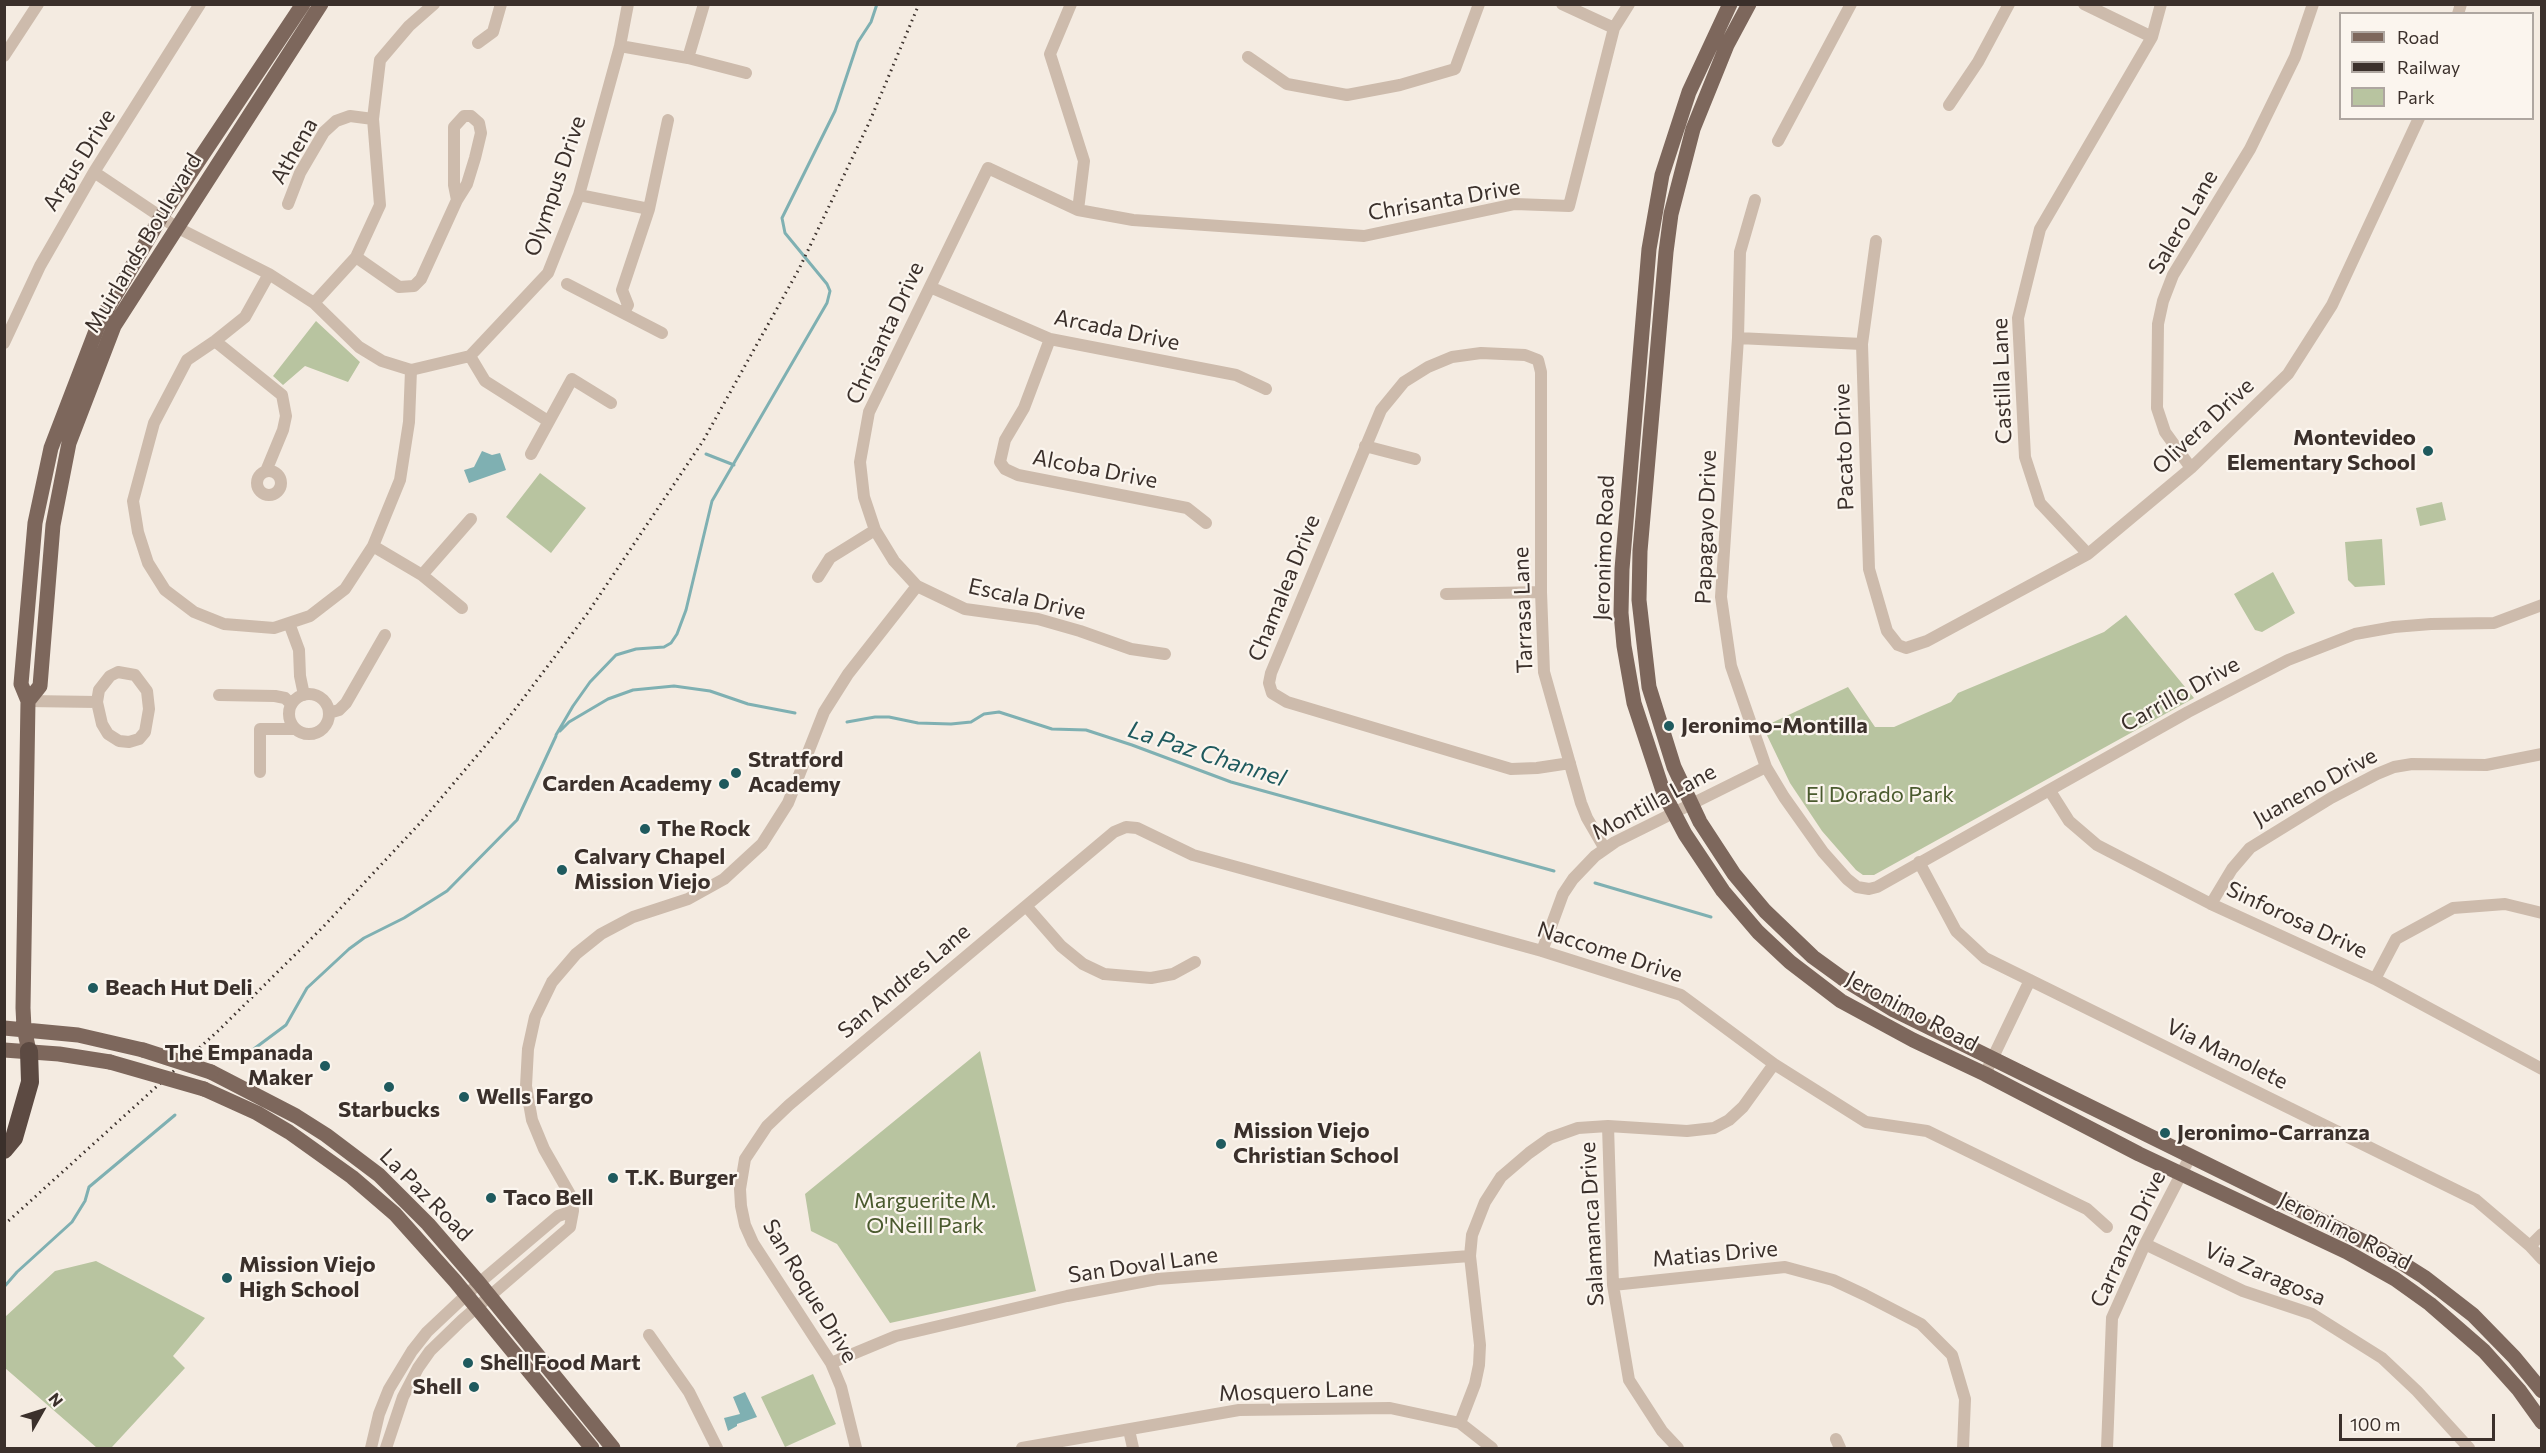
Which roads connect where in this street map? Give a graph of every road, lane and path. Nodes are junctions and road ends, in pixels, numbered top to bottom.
1 (38, 4) edge
2 (200, 4) edge
3 (303, 4) edge
4 (321, 4) edge
5 (434, 4) edge
6 (501, 4) edge
7 (628, 4) edge
8 (704, 4) edge
9 (1071, 4) edge
10 (1479, 4) edge
11 (1562, 4) edge
12 (1629, 4) edge
13 (1730, 4) edge
14 (1749, 4) edge
15 (1851, 4) edge
16 (2009, 4) edge
17 (2084, 4) edge
18 (2161, 4) edge
19 (2313, 4) edge
20 (1614, 28) junction
21 (2152, 37) junction
22 (478, 43) dead end
23 (620, 46) junction
24 (4, 56) edge
25 (1248, 57) dead end
26 (688, 58) junction
27 (746, 73) dead end
28 (1949, 105) dead end
29 (374, 119) junction
30 (668, 120) dead end
31 (2418, 120) edge
32 (1778, 141) dead end
33 (94, 172) junction
34 (579, 195) junction
35 (457, 200) junction
36 (1755, 200) dead end
37 (288, 204) dead end
38 (649, 208) junction
39 (1078, 210) junction
40 (161, 217) junction
41 (176, 227) junction
42 (1876, 241) dead end
43 (356, 257) junction
44 (269, 274) junction
45 (567, 284) dead end
46 (930, 287) junction
47 (622, 290) junction
48 (314, 303) junction
49 (606, 303) junction
50 (624, 312) junction
51 (663, 333) dead end
52 (1738, 338) junction
53 (1050, 339) junction
54 (216, 341) junction
55 (4, 343) edge
56 (1862, 344) junction
57 (470, 357) junction
58 (1538, 360) joint
59 (411, 370) junction
60 (1266, 389) dead end
61 (611, 403) dead end
62 (548, 421) junction
63 (1365, 446) junction
64 (531, 454) dead end
65 (1415, 459) dead end
66 (2191, 468) junction
67 (266, 471) dead end
68 (471, 519) dead end
69 (1206, 523) dead end
70 (875, 530) junction
71 (373, 546) junction
72 (2088, 554) junction
73 (422, 575) junction
74 (818, 577) dead end
75 (917, 586) junction
76 (1541, 592) junction
77 (1446, 594) dead end
78 (2541, 605) edge
79 (462, 608) dead end
80 (289, 623) junction
81 (385, 636) dead end
82 (1898, 645) joint
83 (1165, 654) dead end
84 (304, 694) junction
85 (219, 695) dead end
86 (28, 701) junction
87 (97, 702) junction
88 (291, 704) junction
89 (329, 713) junction
90 (296, 729) junction
91 (2541, 754) edge
92 (1569, 763) junction
93 (1766, 767) junction
94 (260, 771) dead end
95 (2050, 791) junction
96 (1690, 804) junction
97 (1673, 813) junction
98 (1126, 827) joint
99 (1605, 849) junction
100 (1919, 862) junction
101 (1863, 888) joint
102 (2211, 904) junction
103 (1026, 906) junction
104 (2541, 914) edge
105 (1542, 951) junction
106 (1195, 962) dead end
107 (2375, 979) junction
108 (2030, 980) junction
109 (4, 1028) edge
110 (24, 1029) junction
111 (4, 1050) edge
112 (29, 1051) junction
113 (1994, 1058) junction
114 (1774, 1064) junction
115 (2541, 1069) edge
116 (1985, 1074) junction
117 (1608, 1126) junction
118 (4, 1150) edge
119 (2190, 1157) junction
120 (2182, 1174) junction
121 (740, 1190) joint
122 (573, 1211) junction
123 (2107, 1227) dead end
124 (2541, 1234) edge
125 (2145, 1244) junction
126 (2530, 1246) junction
127 (1470, 1256) junction
128 (2541, 1259) edge
129 (479, 1283) junction
130 (1613, 1285) junction
131 (466, 1294) junction
132 (490, 1296) junction
133 (477, 1307) junction
134 (649, 1335) dead end
135 (831, 1363) junction
136 (2541, 1391) edge
137 (2537, 1403) edge
138 (2541, 1422) edge
139 (1460, 1423) junction
140 (1129, 1430) junction
141 (371, 1449) edge
142 (387, 1449) edge
143 (592, 1449) edge
144 (613, 1449) edge
145 (717, 1449) edge
146 (856, 1449) edge
147 (1022, 1449) edge
148 (1133, 1449) edge
149 (1492, 1449) edge
150 (1678, 1449) edge
151 (1963, 1449) edge
152 (2107, 1449) edge
153 (2469, 1449) edge

1 - 24 street
2 - 33 street, Argus Drive
3 - 40 main road, Muirlands Boulevard
4 - 41 main road, Muirlands Boulevard
5 - 29 street
6 - 22 street
7 - 23 street, Olympus Drive
8 - 26 street
9 - 39 street
10 - 25 street
11 - 20 street
12 - 20 street, Chrisanta Drive
13 - 97 main road, Jeronimo Road
14 - 96 main road, Jeronimo Road
15 - 32 street
16 - 28 street
17 - 21 street
18 - 21 street, Castilla Lane
19 - 66 street, Salero Lane
20 - 39 street, Chrisanta Drive
21 - 72 street, Castilla Lane
23 - 26 street
23 - 34 street, Olympus Drive
26 - 27 street
29 - 37 street, Athena
29 - 43 street
30 - 38 street
31 - 66 street, Olivera Drive
33 - 40 street
33 - 55 street, Argus Drive
34 - 38 street
34 - 57 street, Olympus Drive
35 - 35 street
35 - 43 street
36 - 52 street, Papagayo Drive
38 - 47 street
39 - 46 street, Chrisanta Drive
40 - 41 street
40 - 86 main road, Muirlands Boulevard
41 - 44 street
41 - 86 main road, Muirlands Boulevard
42 - 56 street, Pacato Drive
43 - 48 street
44 - 48 street
44 - 54 street
45 - 49 street
46 - 53 street, Arcada Drive
46 - 70 street, Chrisanta Drive
47 - 49 street
47 - 50 street
48 - 59 street
49 - 50 street
50 - 51 street
52 - 56 street
52 - 93 street, Papagayo Drive
53 - 60 street, Arcada Drive
53 - 69 street, Alcoba Drive
54 - 67 street
54 - 80 street
56 - 82 street, Pacato Drive
57 - 59 street
57 - 62 street
58 - 63 street, Chamalea Drive
58 - 76 street, Tarrasa Lane
59 - 71 street
61 - 62 street
62 - 64 street
63 - 65 street
63 - 92 street, Chamalea Drive
66 - 72 street, Olivera Drive
68 - 73 street
70 - 74 street
70 - 75 street, Chrisanta Drive
71 - 73 street
71 - 80 street
72 - 82 street, Olivera Drive
73 - 79 street
75 - 83 street, Escala Drive
75 - 122 street
76 - 77 street
76 - 92 street, Tarrasa Lane
78 - 95 street, Carrillo Drive
80 - 84 street
81 - 89 street
84 - 88 street
84 - 89 street
85 - 88 street
86 - 87 street
86 - 110 main road, Muirlands Boulevard
87 - 87 street
88 - 90 street
89 - 90 street
90 - 94 street
91 - 102 street, Juaneno Drive
92 - 99 street, Tarrasa Lane
93 - 96 street, Montilla Lane
93 - 101 street, Papagayo Drive
95 - 100 street, Carrillo Drive
95 - 102 street, Sinforosa Drive
96 - 97 street, Montilla Lane
96 - 113 main road, Jeronimo Road
97 - 99 street, Montilla Lane
97 - 116 main road, Jeronimo Road
98 - 103 street, San Andres Lane
98 - 105 street, Naccome Drive
99 - 105 street, Montilla Lane
100 - 101 street, Carrillo Drive
100 - 108 street, Via Manolete
102 - 107 street, Sinforosa Drive
103 - 106 street
103 - 121 street, San Andres Lane
104 - 107 street
105 - 114 street, Naccome Drive
107 - 115 street, Sinforosa Drive
108 - 113 street
108 - 126 street, Via Manolete
109 - 110 main road, La Paz Road
110 - 112 main road, Muirlands Boulevard
110 - 129 main road, La Paz Road, bridge
111 - 112 main road, La Paz Road
112 - 118 highway
112 - 131 main road, La Paz Road, bridge
113 - 116 street
113 - 119 main road, Jeronimo Road
114 - 117 street
114 - 123 street, Naccome Drive
116 - 120 main road, Jeronimo Road
117 - 127 street
117 - 130 street, Salamanca Drive
119 - 120 street, Carranza Drive
119 - 136 main road, Jeronimo Road
120 - 125 street, Carranza Drive
120 - 137 main road, Jeronimo Road
121 - 135 street, San Roque Drive
122 - 129 street
122 - 132 street
124 - 126 street
125 - 152 street, Carranza Drive
125 - 153 street, Via Zaragosa
126 - 128 street, Via Manolete
127 - 135 street, San Doval Lane
127 - 139 street
129 - 131 street
129 - 132 main road, La Paz Road
130 - 150 street, Salamanca Drive
130 - 151 street, Matias Drive
131 - 133 main road, La Paz Road
131 - 141 street
132 - 133 street
132 - 144 main road, La Paz Road
133 - 142 street
133 - 143 main road, La Paz Road
134 - 145 street
135 - 146 street, San Roque Drive
137 - 138 main road, Jeronimo Road
139 - 140 street, Mosquero Lane
139 - 149 street, Mosquero Lane
140 - 147 street, Mosquero Lane
140 - 148 street

